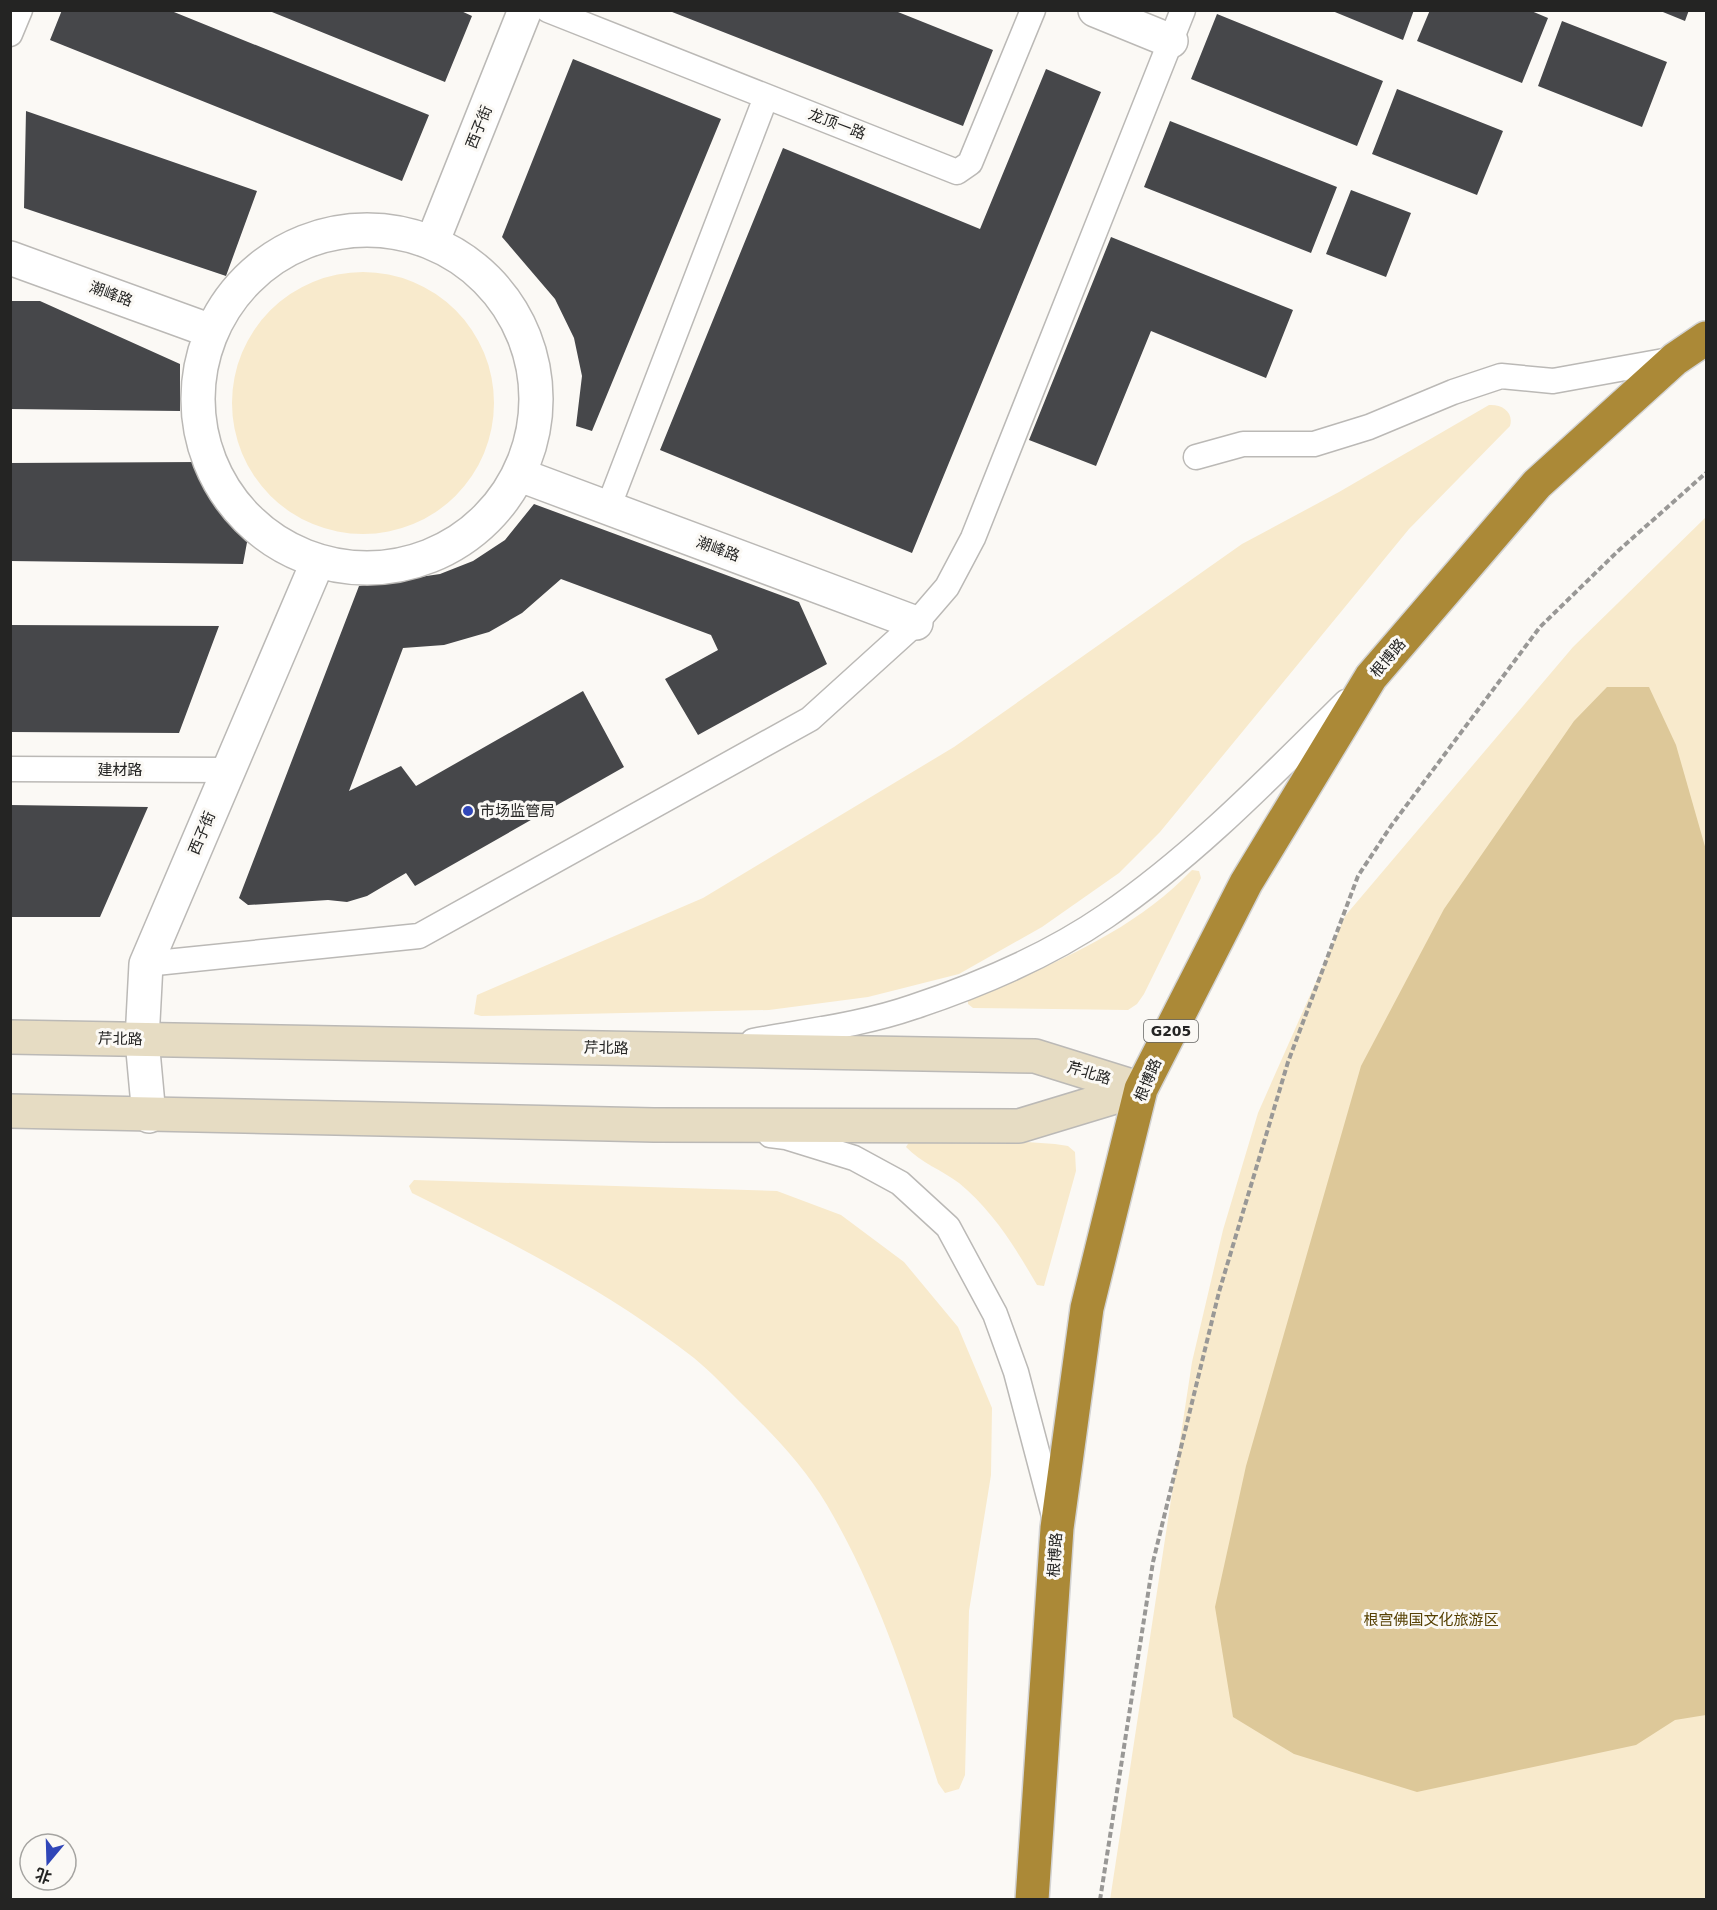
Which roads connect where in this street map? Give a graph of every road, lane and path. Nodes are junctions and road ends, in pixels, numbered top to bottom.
1 (20, 10) edge
2 (525, 10) edge
3 (548, 10) edge
4 (1033, 10) edge
5 (1095, 10) edge
6 (1183, 10) edge
7 (10, 34) edge
8 (1171, 41) junction
9 (766, 97) junction
10 (432, 243) junction
11 (10, 258) edge
12 (211, 331) junction
13 (1707, 338) edge
14 (1675, 358) junction
15 (1196, 457) dead end
16 (1707, 473) edge
17 (520, 475) junction
18 (608, 508) junction
19 (318, 561) junction
20 (916, 622) junction
21 (1371, 677) junction
22 (10, 769) edge
23 (229, 770) junction
24 (146, 964) junction
25 (10, 1037) edge
26 (142, 1040) junction
27 (705, 1050) junction
28 (1141, 1089) junction
29 (10, 1111) edge
30 (149, 1116) junction
31 (654, 1125) junction
32 (1057, 1528) junction
33 (1032, 1899) edge
34 (1101, 1899) edge

1 - 7 lane
2 - 10 street, 西子街
3 - 9 lane, 龙顶一路
4 - 9 lane, 龙顶一路
5 - 8 street
6 - 8 lane
8 - 20 lane
9 - 18 lane
10 - 12 street
10 - 17 street
11 - 12 street, 潮峰路
12 - 19 street
13 - 14 highway, 根博路 / G205
14 - 15 lane
14 - 21 highway, 根博路 / G205
16 - 34 path
17 - 18 street, 潮峰路
17 - 19 street
18 - 20 street, 潮峰路
19 - 23 street, 西子街
20 - 24 lane
21 - 27 lane
21 - 28 highway, 根博路 / G205
22 - 23 lane, 建材路
23 - 24 street, 西子街
24 - 26 street, 西子街
25 - 26 main road, 芹北路
26 - 27 main road, 芹北路
26 - 30 street, 西子街
27 - 28 main road, 芹北路
28 - 31 main road, 芹北路
28 - 32 highway, 根博路 / G205
29 - 30 main road, 芹北路
30 - 31 main road, 芹北路
31 - 32 lane
32 - 33 highway, 根博路 / G205

